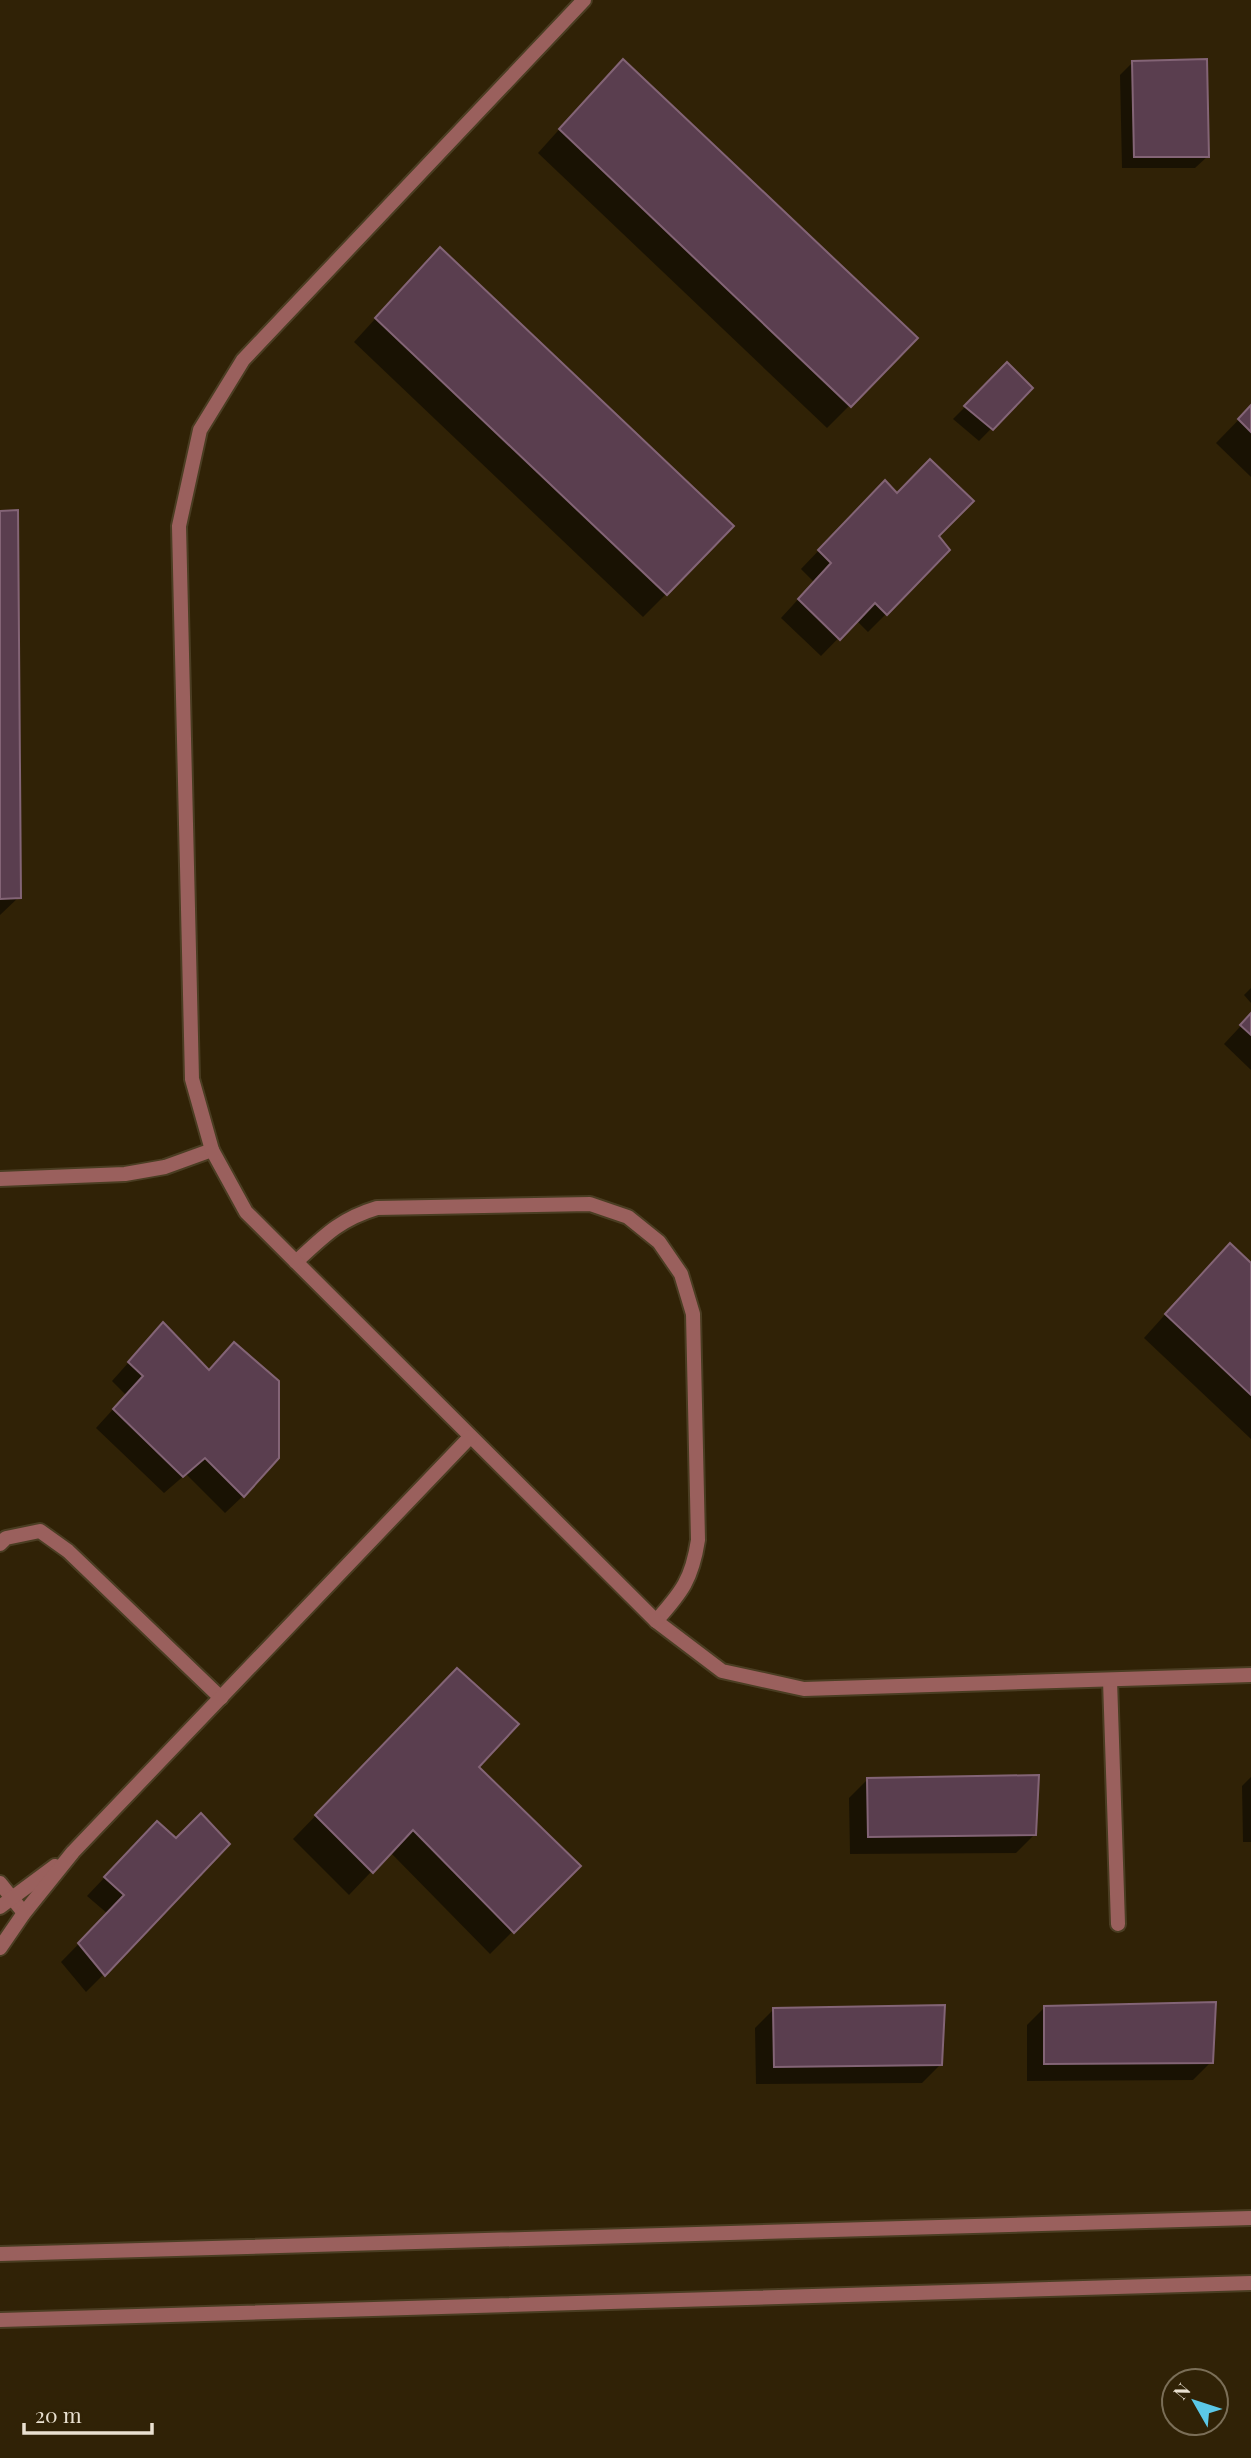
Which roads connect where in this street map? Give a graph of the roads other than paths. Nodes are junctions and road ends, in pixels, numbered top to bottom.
1 (584, 0) edge
2 (212, 1150) junction
3 (0, 1179) edge
4 (296, 1262) junction
5 (470, 1437) junction
6 (0, 1544) edge
7 (656, 1621) junction
8 (1251, 1675) edge
9 (1110, 1679) junction
10 (221, 1698) junction
11 (73, 1853) junction
12 (0, 1882) edge
13 (6, 1903) edge
14 (24, 1913) junction
15 (1118, 1924) dead end
16 (0, 1948) edge
17 (1251, 2218) edge
18 (0, 2254) edge
19 (1251, 2283) edge
20 (0, 2320) edge

1 - 2 street
2 - 3 street
2 - 4 street
4 - 5 street
4 - 7 street
5 - 7 street
5 - 10 street
6 - 10 street
7 - 9 street
8 - 9 street
9 - 15 street
10 - 11 street
11 - 13 street
11 - 14 street
12 - 13 street
13 - 14 street
14 - 16 street
17 - 18 street
19 - 20 street

